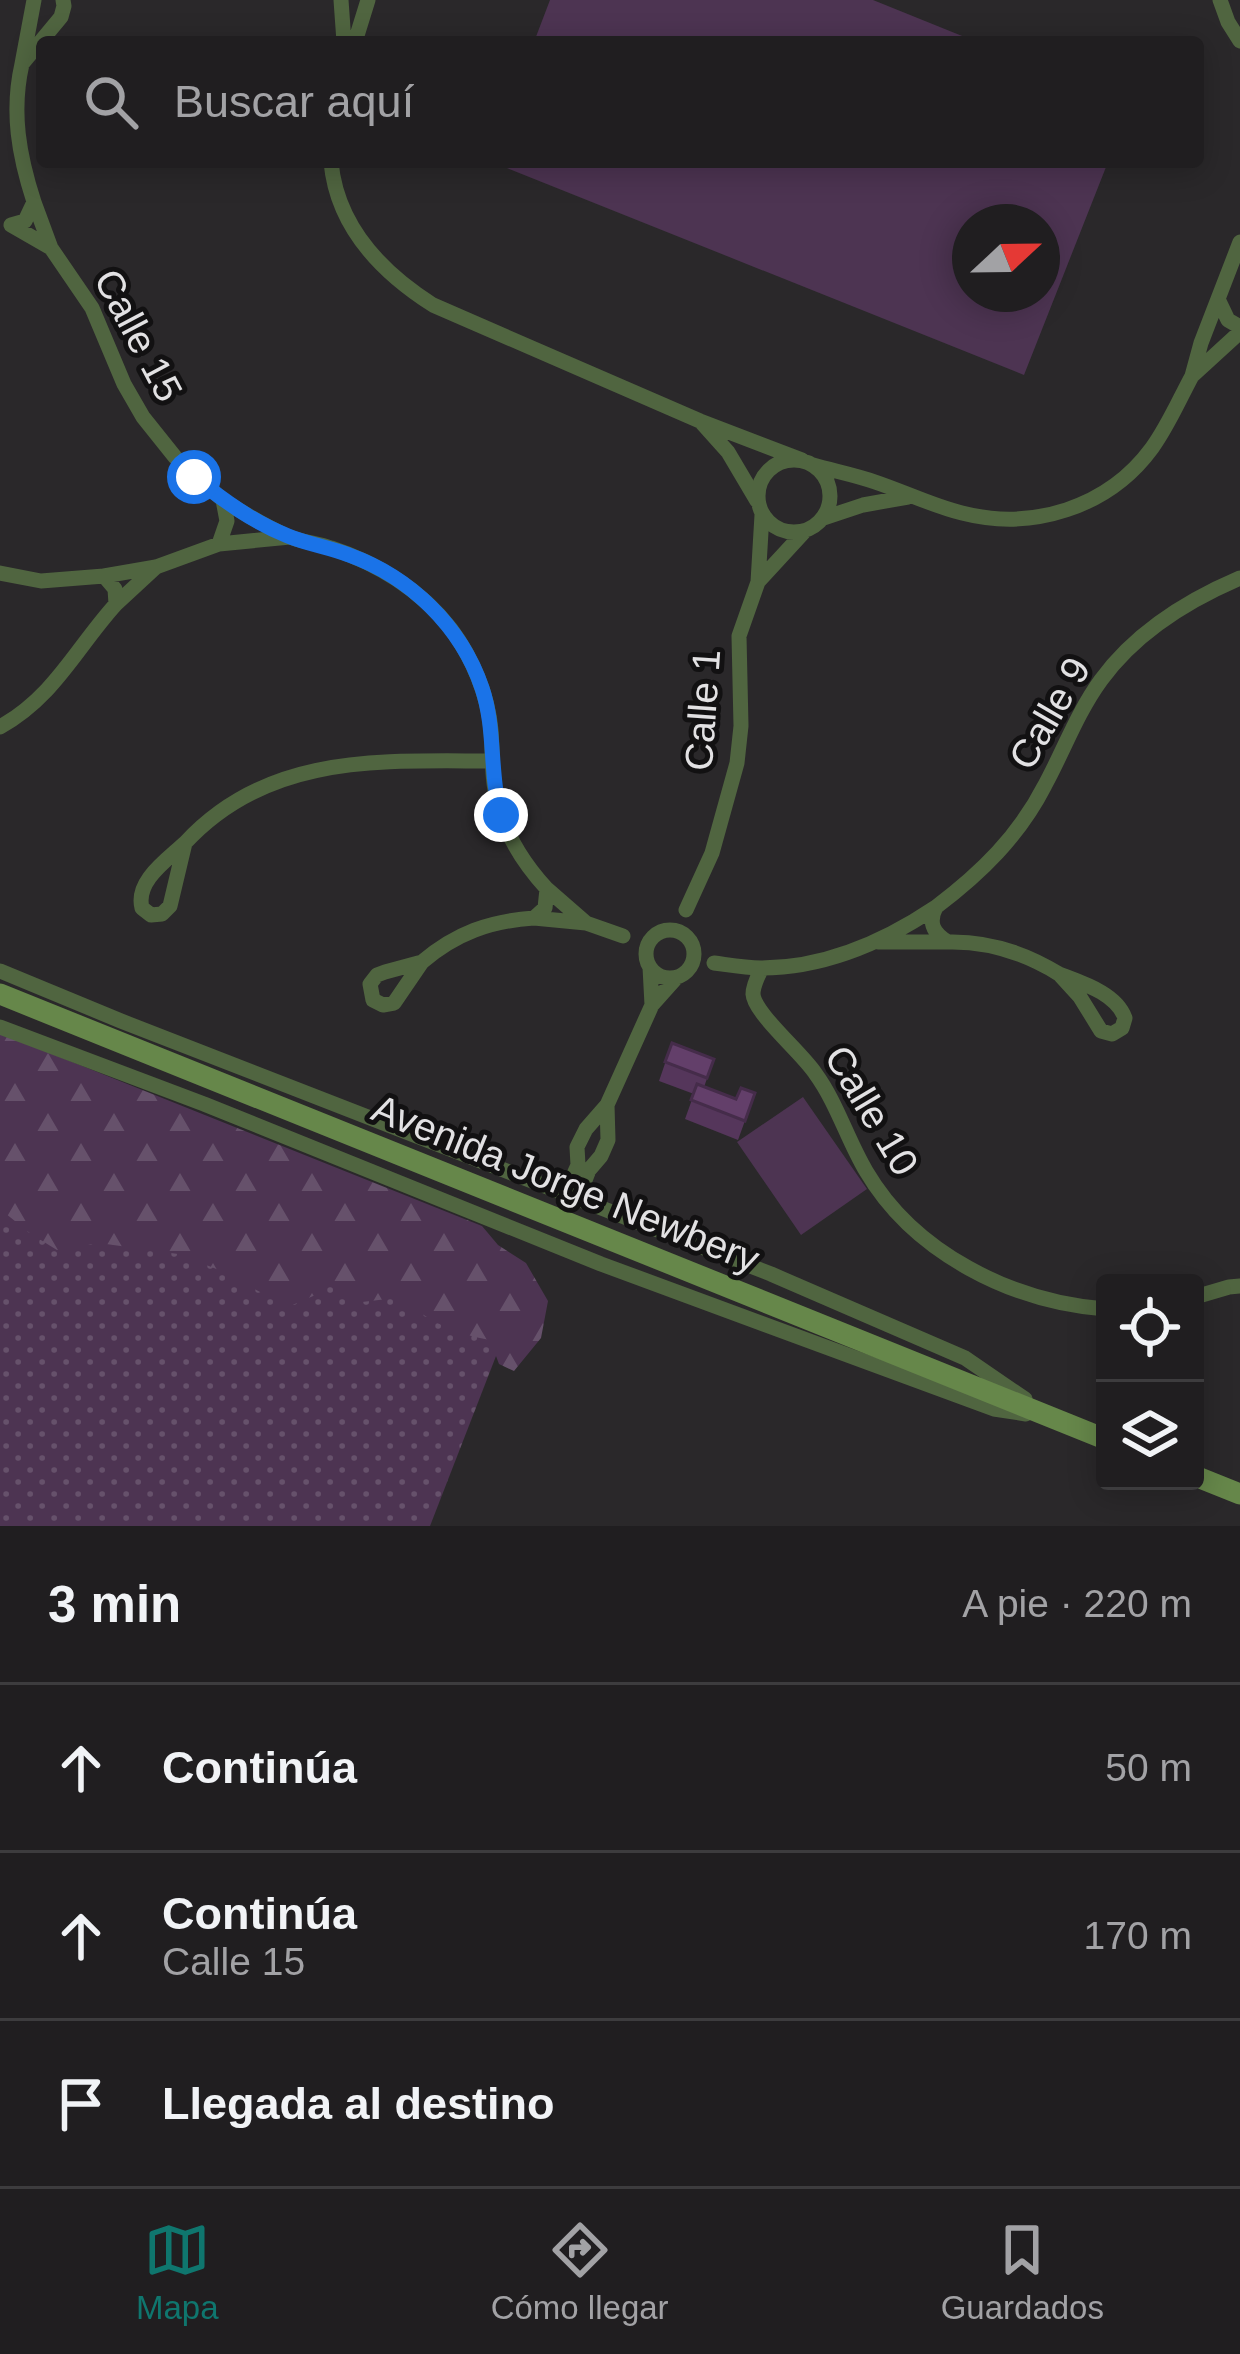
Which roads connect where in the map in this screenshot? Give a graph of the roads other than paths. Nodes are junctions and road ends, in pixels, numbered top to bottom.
1 (34, 0) edge
2 (63, 0) edge
3 (340, 0) edge
4 (368, 0) edge
5 (1206, 0) edge
6 (1220, 0) edge
7 (1228, 22) junction
8 (45, 36) edge
9 (343, 36) edge
10 (357, 36) edge
11 (1240, 40) edge
12 (36, 47) edge
13 (22, 64) junction
14 (332, 168) edge
15 (34, 202) junction
16 (6, 223) edge
17 (1240, 242) edge
18 (51, 248) junction
19 (1218, 299) junction
20 (1240, 330) edge
21 (1192, 376) junction
22 (700, 421) junction
23 (808, 462) junction
24 (913, 496) junction
25 (223, 500) junction
26 (760, 509) junction
27 (824, 518) junction
28 (804, 532) junction
29 (290, 537) junction
30 (219, 544) junction
31 (156, 568) junction
32 (0, 573) edge
33 (104, 576) junction
34 (1240, 578) edge
35 (758, 582) junction
36 (116, 604) junction
37 (0, 727) edge
38 (491, 761) junction
39 (185, 843) dead end
40 (547, 890) junction
41 (936, 907) junction
42 (686, 910) junction
43 (534, 918) junction
44 (586, 923) junction
45 (660, 932) junction
46 (623, 936) junction
47 (878, 942) junction
48 (948, 942) junction
49 (692, 944) junction
50 (422, 962) dead end
51 (714, 963) junction
52 (648, 964) junction
53 (762, 968) junction
54 (0, 971) edge
55 (1059, 974) dead end
56 (680, 976) junction
57 (0, 994) edge
58 (652, 1005) junction
59 (0, 1027) edge
60 (607, 1105) junction
61 (584, 1168) junction
62 (572, 1196) junction
63 (1236, 1284) edge
64 (1204, 1294) edge
65 (1096, 1308) edge
66 (1053, 1418) junction
67 (1096, 1435) edge
68 (1204, 1480) edge
69 (1240, 1494) edge

1 - 13 street
2 - 8 street
3 - 9 street
4 - 10 street
5 - 7 street
6 - 7 street
7 - 11 street
12 - 13 street
13 - 15 street
14 - 22 street
15 - 16 street
15 - 18 street
16 - 18 street
17 - 19 street
18 - 25 street, Calle 15
19 - 20 street
19 - 21 street
20 - 21 street
21 - 24 street
22 - 23 street
22 - 26 street
23 - 24 street
23 - 26 street
23 - 27 street
24 - 27 street
25 - 29 street, Calle 15
25 - 30 street
26 - 28 street
26 - 35 street
27 - 28 street
28 - 35 street
29 - 30 street
29 - 38 street
30 - 31 street
31 - 33 street
31 - 36 street
32 - 33 street
33 - 36 street
34 - 41 street, Calle 9
35 - 42 street, Calle 1
36 - 37 street
38 - 39 street
38 - 40 street
40 - 43 street
40 - 44 street
41 - 47 street, Calle 9
41 - 48 street
42 - 45 street
42 - 49 street
43 - 44 street
43 - 50 street
44 - 46 street
45 - 46 street
45 - 49 street
45 - 52 street
46 - 52 street
47 - 48 street
47 - 53 street
48 - 55 street
49 - 51 street
49 - 56 street
51 - 53 street
51 - 56 street
52 - 56 street
52 - 58 street
53 - 65 street, Calle 10
54 - 62 street
56 - 58 street
57 - 66 main road, Avenida Jorge Newbery
58 - 60 street
59 - 66 street
60 - 61 street
60 - 61 street
61 - 62 street
62 - 66 street
63 - 64 street
66 - 67 main road, Avenida Jorge Newbery
68 - 69 main road

